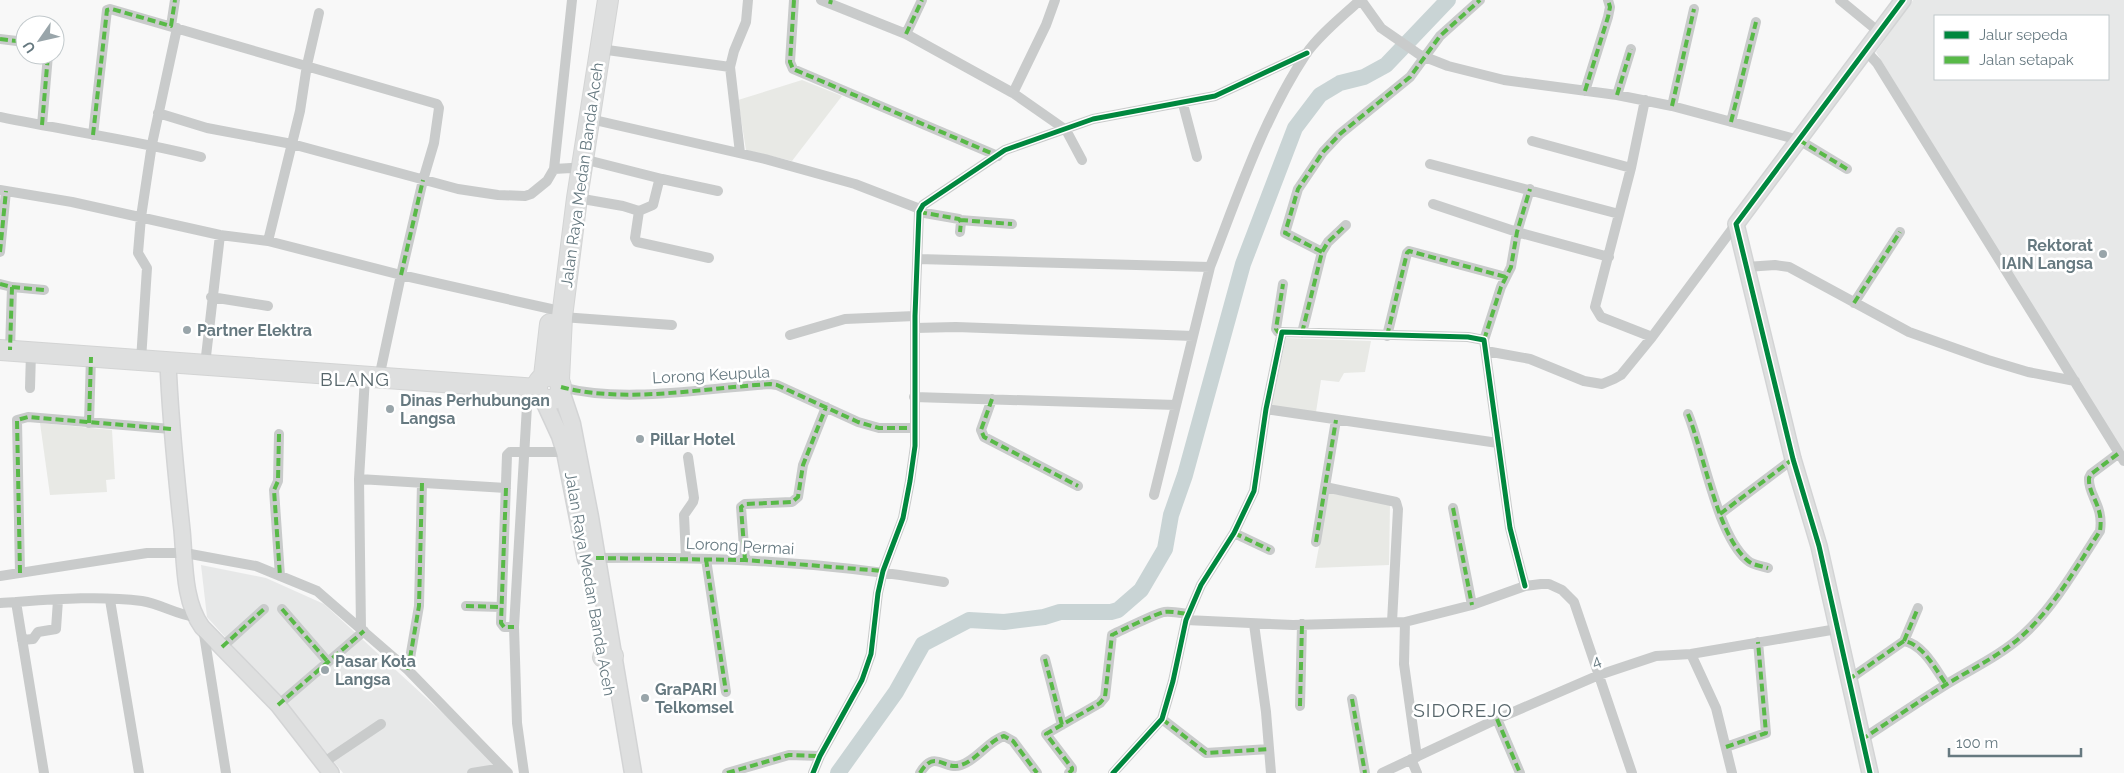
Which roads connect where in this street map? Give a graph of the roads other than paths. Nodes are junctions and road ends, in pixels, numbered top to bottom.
1 (175, 0) edge
2 (572, 0) edge
3 (598, 0) edge
4 (608, 0) edge
5 (748, 0) edge
6 (794, 0) edge
7 (922, 0) edge
8 (1055, 0) edge
9 (1361, 0) edge
10 (1480, 0) edge
11 (1608, 0) edge
12 (1840, 0) edge
13 (1903, 0) edge
14 (827, 1) edge
15 (1694, 9) dead end
16 (319, 13) dead end
17 (1756, 22) dead end
18 (174, 27) junction
19 (1879, 32) junction
20 (906, 34) junction
21 (0, 39) edge
22 (15, 41) edge
23 (600, 49) junction
24 (1631, 49) dead end
25 (1866, 51) junction
26 (1307, 53) junction
27 (1423, 56) junction
28 (47, 65) edge
29 (307, 65) junction
30 (730, 67) junction
31 (1585, 91) junction
32 (1013, 93) junction
33 (1617, 95) junction
34 (1645, 100) junction
35 (1183, 104) junction
36 (1672, 106) junction
37 (158, 113) junction
38 (0, 117) edge
39 (590, 119) junction
40 (1731, 122) junction
41 (42, 125) junction
42 (1066, 130) junction
43 (93, 135) junction
44 (1799, 140) junction
45 (1532, 142) dead end
46 (152, 144) junction
47 (292, 144) junction
48 (740, 153) junction
49 (998, 156) junction
50 (201, 157) dead end
51 (1196, 157) dead end
52 (1082, 160) dead end
53 (1430, 164) dead end
54 (572, 166) junction
55 (1630, 168) junction
56 (1847, 169) dead end
57 (662, 179) junction
58 (423, 180) junction
59 (3, 190) edge
60 (1530, 190) junction
61 (718, 192) dead end
62 (577, 198) junction
63 (1432, 204) dead end
64 (639, 211) junction
65 (920, 211) junction
66 (1620, 214) junction
67 (141, 217) junction
68 (960, 220) junction
69 (1012, 224) dead end
70 (1736, 224) junction
71 (1346, 225) dead end
72 (960, 232) dead end
73 (1517, 232) junction
74 (1900, 232) dead end
75 (220, 235) junction
76 (268, 241) junction
77 (0, 252) edge
78 (1322, 252) junction
79 (1609, 256) junction
80 (709, 258) dead end
81 (918, 260) junction
82 (1210, 267) junction
83 (1746, 267) junction
84 (401, 275) junction
85 (1506, 277) junction
86 (0, 284) edge
87 (1283, 284) dead end
88 (12, 287) junction
89 (44, 290) dead end
90 (211, 297) junction
91 (1854, 303) junction
92 (268, 306) dead end
93 (557, 313) junction
94 (915, 316) junction
95 (672, 324) dead end
96 (915, 328) junction
97 (1282, 332) junction
98 (1302, 333) junction
99 (790, 335) dead end
100 (1193, 336) junction
101 (1387, 336) junction
102 (1652, 337) junction
103 (1485, 345) junction
104 (5, 350) edge
105 (31, 352) junction
106 (91, 357) junction
107 (141, 360) junction
108 (168, 362) junction
109 (205, 365) junction
110 (372, 378) junction
111 (2075, 381) junction
112 (548, 387) junction
113 (30, 388) dead end
114 (914, 397) junction
115 (992, 399) junction
116 (1176, 405) junction
117 (826, 407) junction
118 (1266, 409) junction
119 (1688, 414) dead end
120 (1336, 420) junction
121 (89, 423) junction
122 (915, 428) junction
123 (171, 429) junction
124 (279, 434) dead end
125 (1498, 443) junction
126 (525, 452) junction
127 (565, 452) junction
128 (2121, 457) edge
129 (688, 458) dead end
130 (1794, 459) junction
131 (359, 479) junction
132 (422, 483) junction
133 (1078, 486) dead end
134 (1325, 487) junction
135 (506, 488) junction
136 (1154, 495) dead end
137 (1452, 508) dead end
138 (1720, 514) junction
139 (1234, 532) junction
140 (1316, 542) dead end
141 (1270, 550) dead end
142 (185, 553) junction
143 (596, 558) junction
144 (686, 558) junction
145 (706, 559) junction
146 (745, 560) junction
147 (1768, 568) dead end
148 (883, 572) junction
149 (20, 573) junction
150 (0, 576) edge
151 (280, 576) junction
152 (944, 582) dead end
153 (1525, 586) junction
154 (58, 600) junction
155 (110, 600) junction
156 (16, 602) junction
157 (0, 603) edge
158 (466, 606) dead end
159 (1472, 606) junction
160 (501, 607) junction
161 (1918, 608) dead end
162 (264, 609) dead end
163 (282, 609) dead end
164 (1187, 617) junction
165 (199, 622) junction
166 (1392, 622) junction
167 (1405, 622) junction
168 (1254, 624) junction
169 (1302, 624) junction
170 (514, 627) junction
171 (1837, 629) junction
172 (363, 630) junction
173 (22, 640) junction
174 (1904, 641) junction
175 (1758, 642) junction
176 (222, 647) junction
177 (1691, 654) junction
178 (608, 657) junction
179 (1045, 659) dead end
180 (328, 662) junction
181 (408, 670) junction
182 (1599, 675) junction
183 (1848, 680) junction
184 (1946, 684) junction
185 (726, 692) dead end
186 (1352, 699) dead end
187 (278, 705) junction
188 (1300, 706) dead end
189 (1162, 719) junction
190 (1497, 719) junction
191 (380, 724) dead end
192 (1062, 725) junction
193 (1861, 740) junction
194 (1726, 747) junction
195 (1269, 749) junction
196 (820, 756) junction
197 (1414, 758) junction
198 (327, 768) edge
199 (505, 770) edge
200 (44, 773) edge
201 (139, 773) edge
202 (226, 773) edge
203 (472, 773) edge
204 (524, 773) edge
205 (623, 773) edge
206 (633, 773) edge
207 (727, 773) edge
208 (813, 773) edge
209 (920, 773) edge
210 (1037, 773) edge
211 (1069, 773) edge
212 (1113, 773) edge
213 (1271, 773) edge
214 (1365, 773) edge
215 (1382, 773) edge
216 (1417, 773) edge
217 (1520, 773) edge
218 (1632, 773) edge
219 (1732, 773) edge
220 (1870, 773) edge

1 - 18 street
2 - 54 street
3 - 54 highway, Jalan Raya Medan Banda Aceh
4 - 23 highway, Jalan Raya Medan Banda Aceh
5 - 30 street
6 - 49 street
7 - 20 street
8 - 32 street
9 - 26 street
9 - 27 street
10 - 27 street
11 - 31 street
12 - 19 street
13 - 19 street
14 - 20 street
15 - 36 street
16 - 29 street
17 - 40 street
18 - 29 street
18 - 37 street
18 - 43 street
19 - 25 street
20 - 32 street
21 - 22 street
23 - 30 street
23 - 39 highway, Jalan Raya Medan Banda Aceh
24 - 33 street
25 - 44 street
25 - 111 street
26 - 35 street
26 - 82 street
27 - 31 street
27 - 78 street
28 - 41 street
29 - 47 street
29 - 58 street
30 - 48 street
31 - 33 street
32 - 42 street
33 - 34 street
34 - 36 street
34 - 55 street
35 - 42 street
35 - 51 street
36 - 40 street
37 - 46 street
37 - 47 street
38 - 41 street
39 - 48 street
39 - 54 highway, Jalan Raya Medan Banda Aceh
40 - 44 street
41 - 43 street
42 - 49 street
42 - 52 street
43 - 46 street
44 - 56 street
44 - 70 street
45 - 55 street
46 - 50 street
46 - 67 street
47 - 58 street
47 - 76 street
48 - 65 street
49 - 65 street
53 - 60 street
54 - 57 street
54 - 58 street
54 - 62 highway, Jalan Raya Medan Banda Aceh
54 - 93 highway, Jalan Raya Medan Banda Aceh
55 - 66 street
57 - 61 street
57 - 64 street
58 - 84 street
59 - 67 street
59 - 77 street
60 - 66 street
60 - 73 street
62 - 64 street
62 - 93 highway, Jalan Raya Medan Banda Aceh
63 - 73 street
64 - 80 street
65 - 68 street
65 - 81 street
66 - 79 street
67 - 75 street
67 - 107 street
68 - 69 street
68 - 72 street
70 - 83 street
70 - 102 street
71 - 78 street
73 - 79 street
73 - 85 street
74 - 91 street
75 - 76 street
75 - 90 street
76 - 84 street
78 - 98 street
79 - 102 street
81 - 82 street
81 - 94 street
82 - 100 street
83 - 91 street
83 - 130 street
84 - 93 street
84 - 110 street
85 - 101 street
85 - 103 street
86 - 88 street
87 - 97 street
88 - 89 street
88 - 104 street
90 - 92 street
90 - 109 street
91 - 111 street
93 - 95 street
93 - 112 highway, Jalan Raya Medan Banda Aceh
94 - 96 street
94 - 99 street
96 - 100 street
96 - 114 street
97 - 98 street
97 - 118 street
98 - 101 street
100 - 116 street
101 - 103 street
102 - 103 street
103 - 125 street
104 - 105 highway
105 - 106 highway
105 - 113 street
106 - 107 highway
106 - 121 street
107 - 108 highway
108 - 109 highway
108 - 123 street
109 - 110 highway
110 - 112 highway
110 - 131 street
111 - 128 street
112 - 117 street, Lorong Keupula
112 - 126 street
112 - 127 main road, Jalan Raya Medan Banda Aceh
112 - 143 main road
114 - 115 street
114 - 122 street
115 - 116 street
115 - 133 street
116 - 136 street
117 - 122 street, Lorong Keupula
117 - 146 street
118 - 120 street
118 - 139 street
119 - 138 street
120 - 125 street
120 - 134 street
121 - 123 street
121 - 149 street
122 - 148 street
123 - 142 street
124 - 151 street
125 - 153 street
126 - 127 street
126 - 135 street
126 - 170 street
127 - 178 main road, Jalan Raya Medan Banda Aceh
128 - 184 street
129 - 144 street
130 - 138 street
130 - 171 street
131 - 132 street
131 - 172 street
132 - 135 street
132 - 181 street
134 - 140 street
134 - 166 street
135 - 160 street
137 - 159 street
138 - 147 street
139 - 141 street
139 - 164 street
142 - 149 street
142 - 151 street
142 - 165 street
143 - 144 street, Lorong Permai
143 - 178 main road
144 - 145 street, Lorong Permai
145 - 146 street, Lorong Permai
145 - 185 street
146 - 148 street, Lorong Permai
148 - 152 street, Lorong Permai
148 - 196 street
149 - 150 street
151 - 172 street
153 - 159 street
153 - 182 street
154 - 155 street
154 - 156 street
154 - 173 street
155 - 165 street
155 - 201 street
156 - 157 street
156 - 173 street
158 - 160 street
159 - 167 street
160 - 170 street
161 - 174 street
162 - 176 street
163 - 180 street
164 - 168 street
164 - 189 street
164 - 192 street
165 - 176 street
165 - 202 street
166 - 167 street
166 - 169 street
167 - 197 street
168 - 169 street
168 - 195 street
169 - 188 street
170 - 204 street
171 - 175 street, 4
171 - 183 street
172 - 180 street
172 - 181 street
173 - 200 street
174 - 183 street
174 - 184 street
175 - 177 street, 4
175 - 194 street
176 - 187 street
177 - 182 street, 4
177 - 194 street
178 - 205 main road, Jalan Raya Medan Banda Aceh
178 - 206 main road
179 - 192 street
180 - 187 street
181 - 199 street
182 - 190 street, 4
182 - 218 street
183 - 193 street
184 - 193 street
186 - 214 street
187 - 198 street
189 - 195 street
189 - 212 street
190 - 197 street, 4
190 - 217 street
191 - 198 street
192 - 211 street
193 - 220 street
194 - 219 street
195 - 213 street
196 - 207 street
196 - 208 street
197 - 215 street, 4
197 - 216 street
199 - 203 street
209 - 210 street

